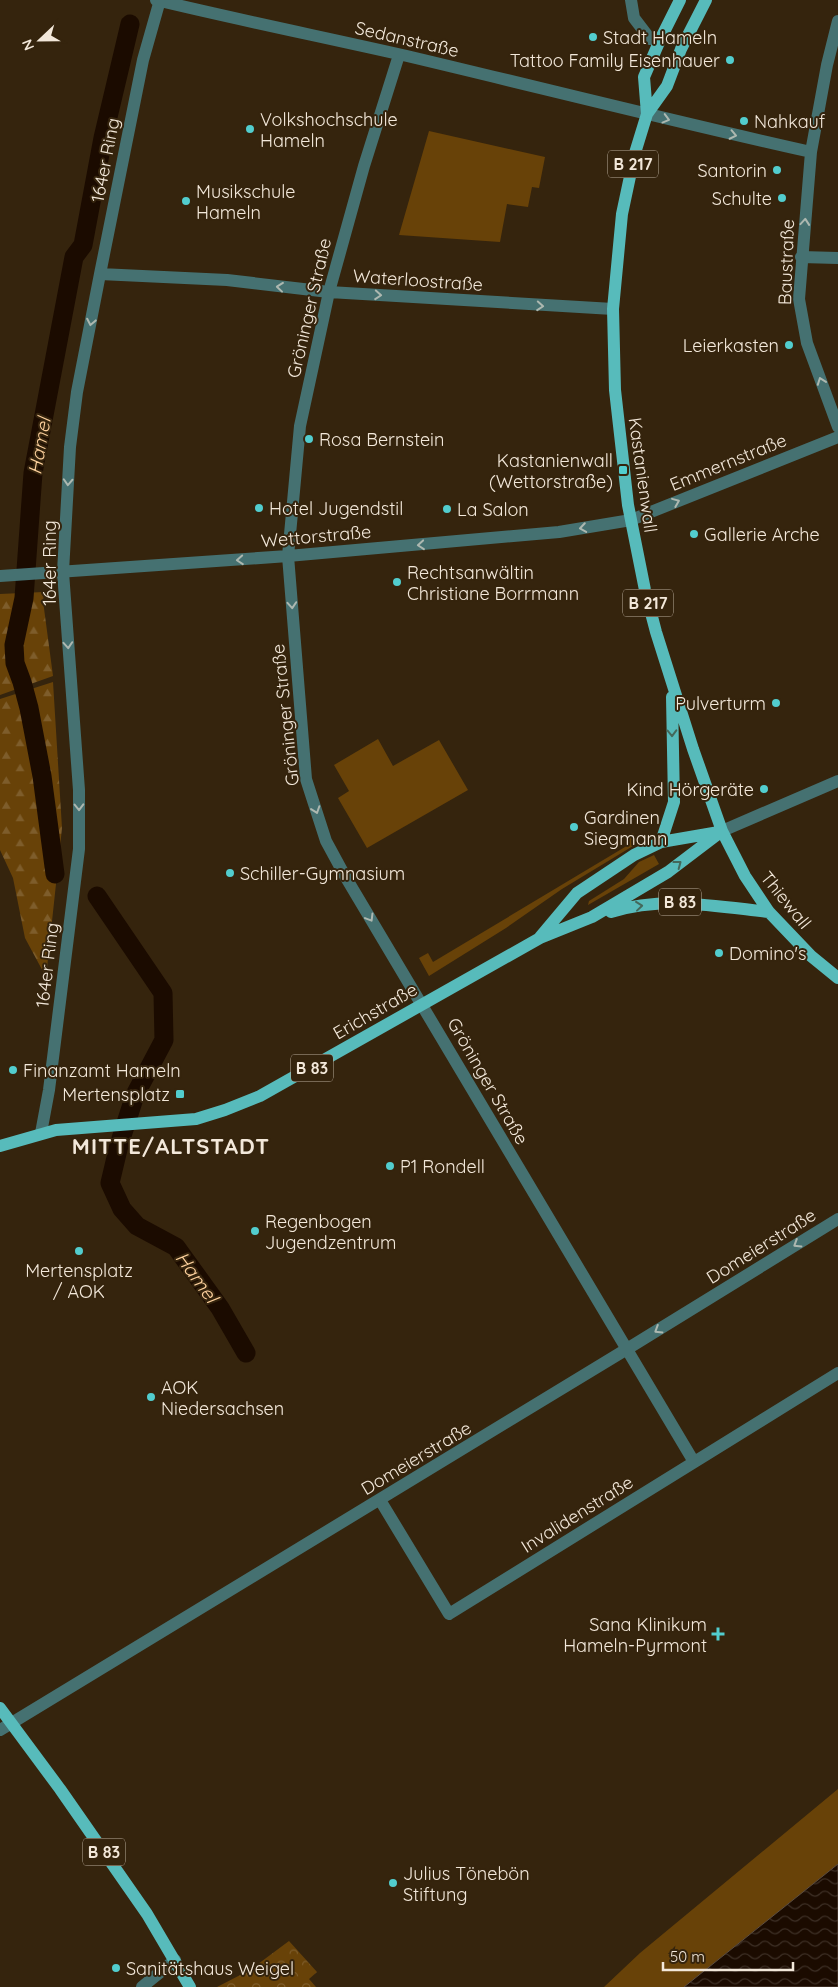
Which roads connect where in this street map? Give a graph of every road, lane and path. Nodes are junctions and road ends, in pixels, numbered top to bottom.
1 (158, 0) edge
2 (631, 0) edge
3 (680, 0) edge
4 (706, 0) edge
5 (838, 21) edge
6 (650, 39) dead end
7 (399, 55) junction
8 (647, 114) junction
9 (811, 152) junction
10 (801, 257) junction
11 (838, 258) edge
12 (100, 274) junction
13 (329, 292) junction
14 (614, 309) junction
15 (838, 427) edge
16 (838, 437) edge
17 (631, 520) junction
18 (288, 556) junction
19 (63, 572) junction
20 (0, 576) edge
21 (671, 684) junction
22 (838, 781) edge
23 (722, 831) junction
24 (661, 842) junction
25 (769, 912) junction
26 (592, 917) junction
27 (540, 938) junction
28 (838, 978) edge
29 (422, 1004) junction
30 (41, 1133) junction
31 (0, 1146) edge
32 (838, 1219) edge
33 (627, 1349) junction
34 (838, 1373) edge
35 (694, 1462) junction
36 (380, 1500) junction
37 (0, 1708) edge
38 (5, 1726) edge
39 (175, 1960) junction
40 (142, 1987) edge
41 (190, 1987) edge

1 - 7 street, Sedanstraße
1 - 12 street, 164er Ring
2 - 6 street
3 - 8 main road, Kastanienwall / B 217
4 - 8 main road, Kastanienwall / B 217
5 - 9 street, Baustraße
7 - 8 street, Sedanstraße
7 - 13 street, Gröninger Straße
8 -> 9 street
8 - 14 main road, Kastanienwall / B 217
10 -> 9 street, Baustraße
10 - 11 street
15 -> 10 street, Baustraße
13 -> 12 street, Waterloostraße
12 -> 19 street, 164er Ring
13 -> 14 street, Waterloostraße
13 - 18 street, Gröninger Straße
14 - 17 main road, Kastanienwall / B 217
17 -> 16 street, Emmernstraße
17 -> 18 street, Wettorstraße
17 - 21 main road, Kastanienwall / B 217
18 -> 19 street, Wettorstraße
18 -> 29 street, Gröninger Straße
19 - 20 street, Wettorstraße
19 -> 30 street, 164er Ring
21 - 23 main road, Kastanienwall / B 217
21 -> 24 main road
22 - 23 street
23 - 24 main road, Erichstraße / B 83
23 - 25 main road, Thiewall
26 -> 23 main road, Erichstraße / B 83
24 - 27 main road, Erichstraße / B 83
26 -> 25 main road, B 83
25 - 28 main road, Thiewall
26 - 27 main road, Erichstraße / B 83
27 - 29 main road, Erichstraße / B 83
29 - 30 main road, Erichstraße / B 83
29 - 33 street, Gröninger Straße
30 - 31 main road, B 83
32 -> 33 street, Domeierstraße
33 - 35 street, Gröninger Straße
33 - 36 street, Domeierstraße
34 - 35 street, Invalidenstraße
35 - 36 street, Invalidenstraße
36 - 38 street, Domeierstraße
37 - 38 main road, B 83
38 - 39 main road, B 83
39 - 40 street
39 - 41 main road, B 83

